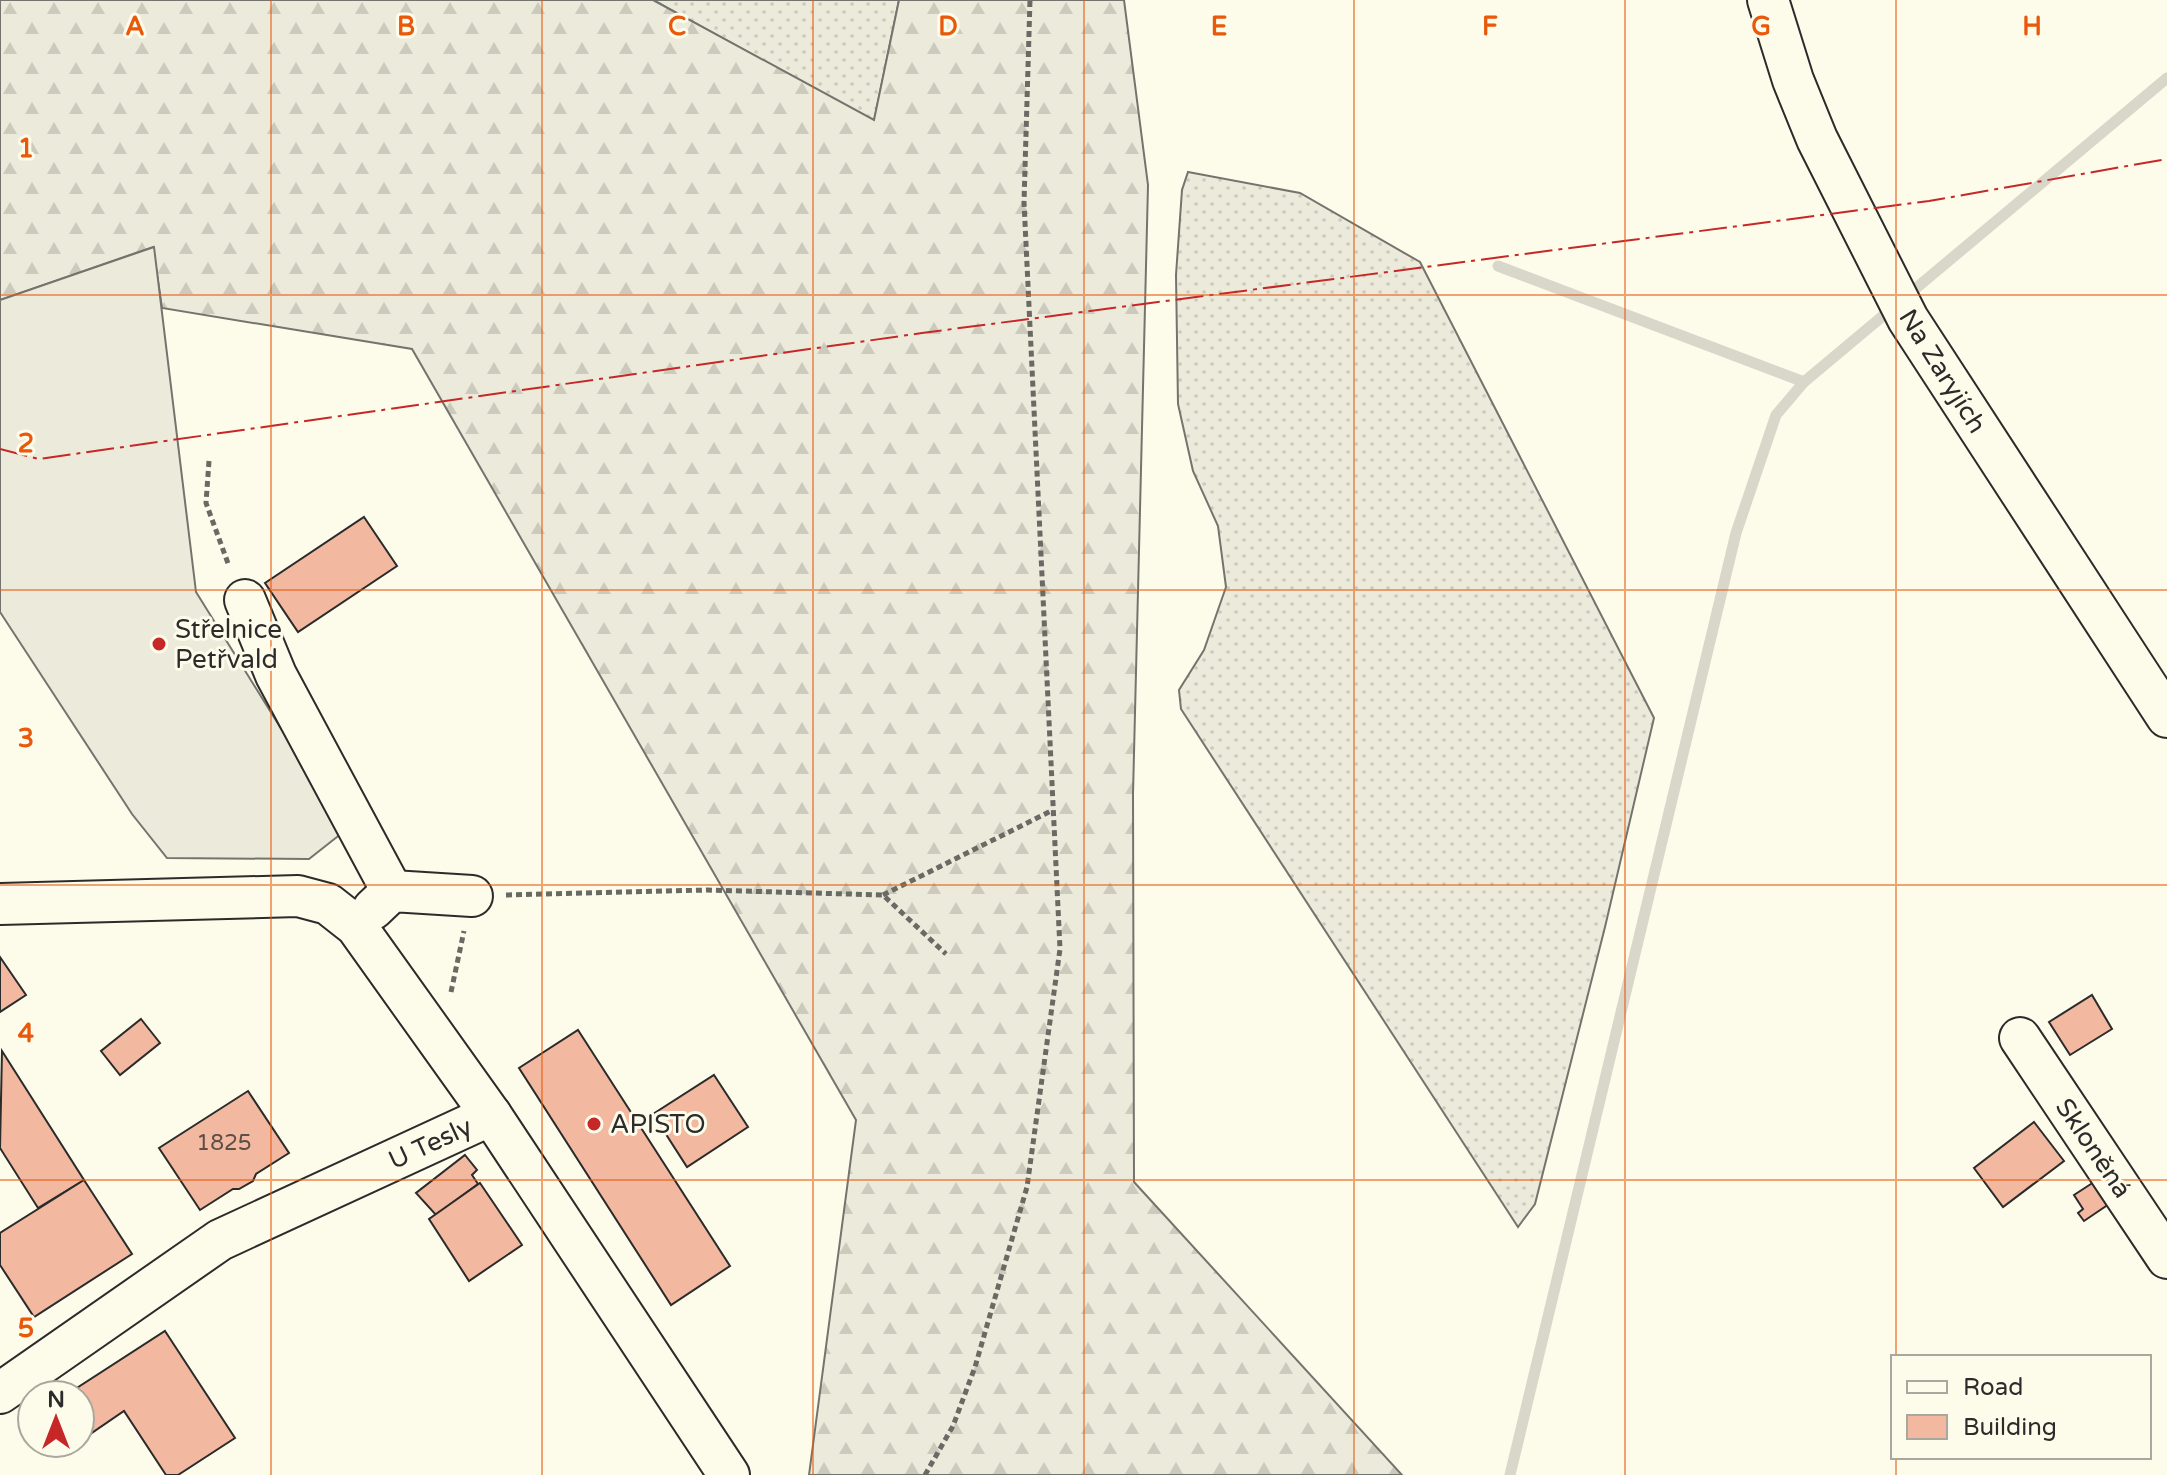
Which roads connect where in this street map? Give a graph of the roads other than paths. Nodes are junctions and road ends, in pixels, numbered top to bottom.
1 (1768, 0) edge
2 (245, 600) road end
3 (2167, 717) edge
4 (392, 891) junction
5 (472, 896) road end
6 (0, 904) edge
7 (356, 926) junction
8 (2020, 1038) dead end
9 (491, 1115) junction
10 (2167, 1258) edge
11 (0, 1393) edge
12 (729, 1475) edge

1 - 3 street, Na Zaryjích
2 - 4 street
4 - 5 street
4 - 7 street
6 - 7 street
7 - 9 street
8 - 10 street, Skloněná
9 - 11 street, U Tesly
9 - 12 street, U Tesly

